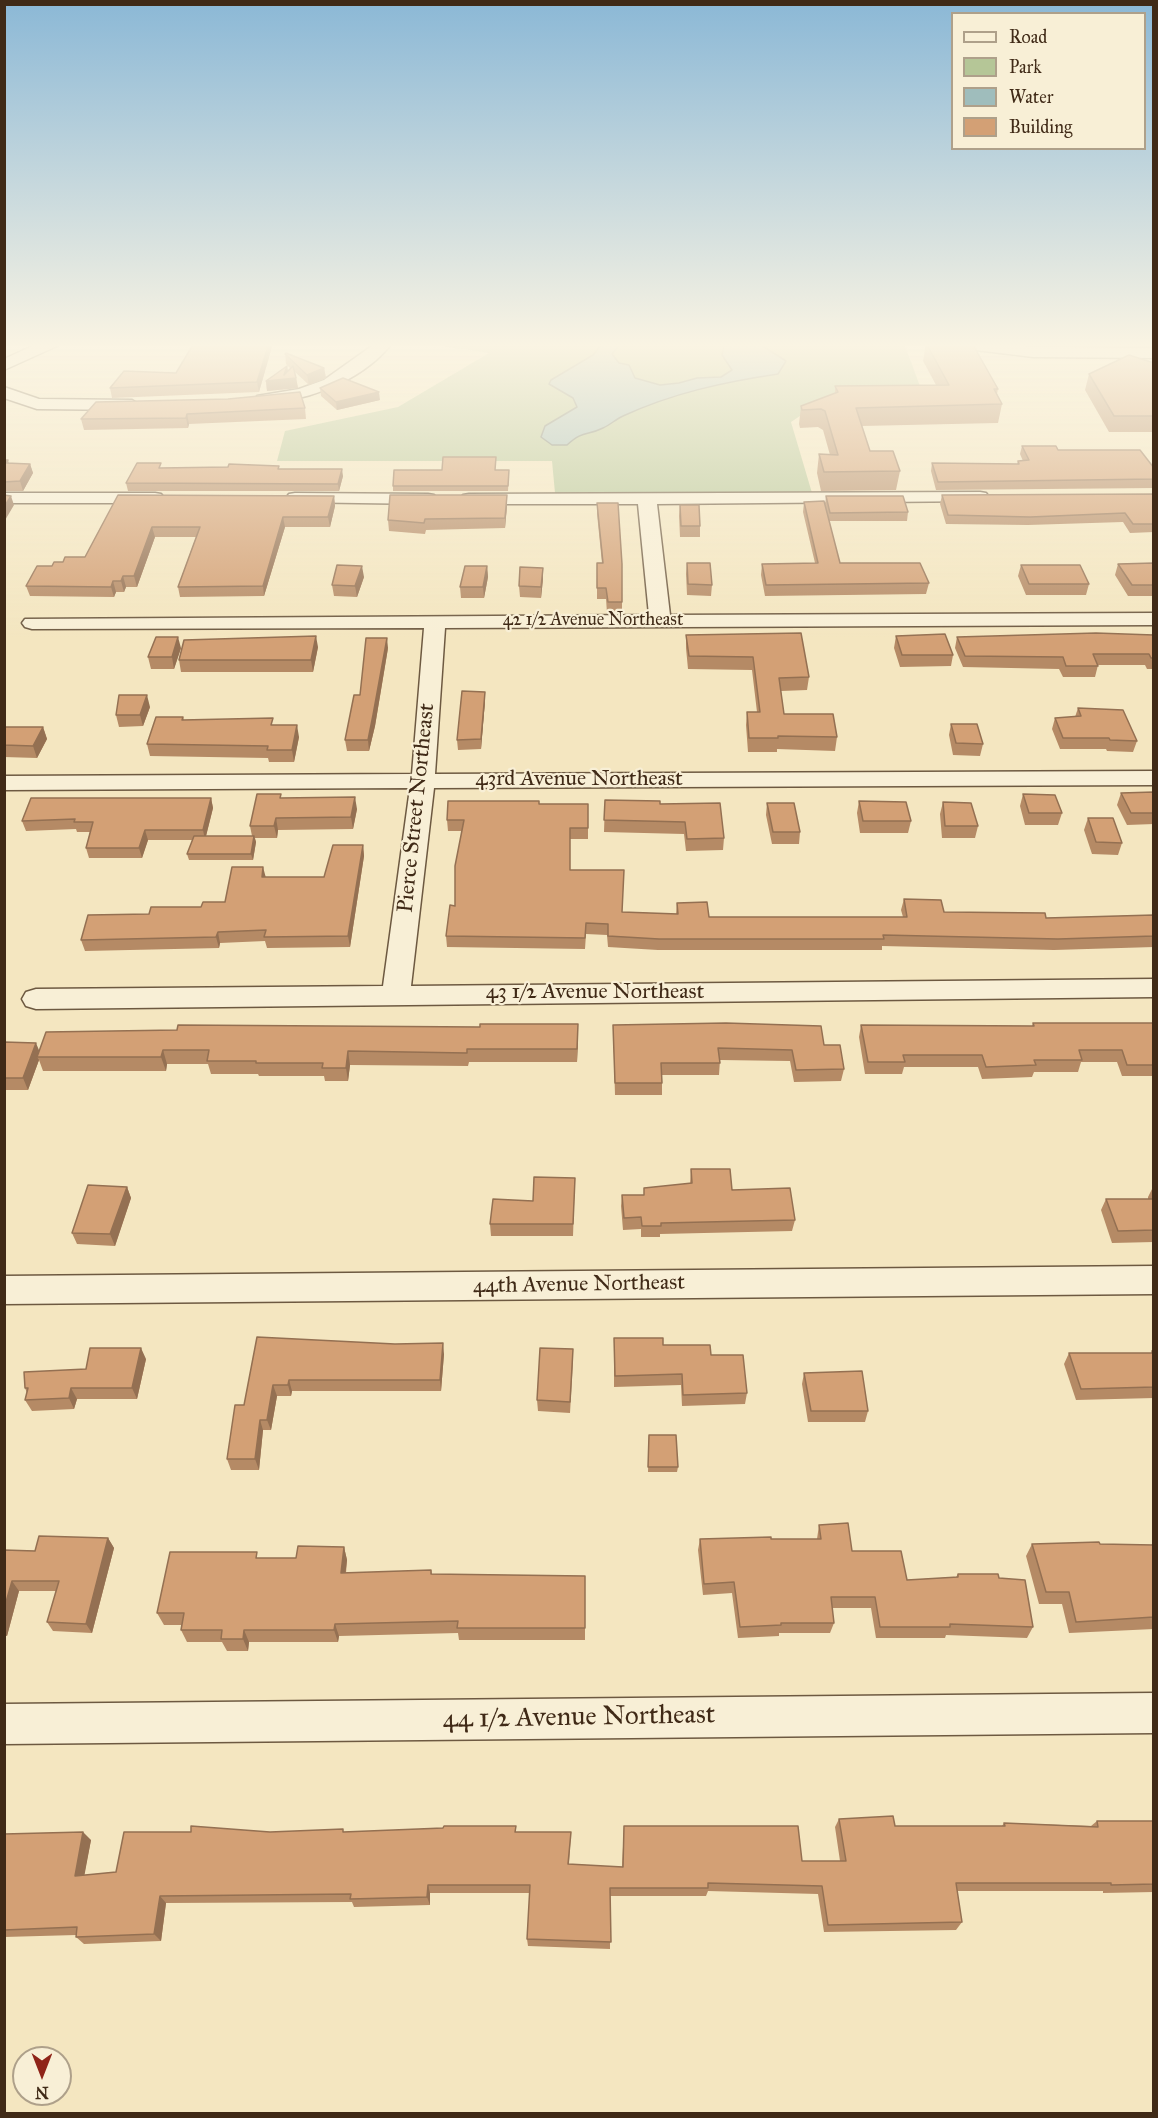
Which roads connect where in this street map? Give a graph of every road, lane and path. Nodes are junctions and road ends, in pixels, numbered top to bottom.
1 (1001, 496) edge
2 (4, 498) edge
3 (171, 498) edge
4 (278, 498) edge
5 (647, 499) junction
6 (1154, 619) edge
7 (435, 621) junction
8 (660, 621) junction
9 (32, 623) dead end
10 (1154, 778) edge
11 (423, 781) junction
12 (4, 783) edge
13 (1154, 988) edge
14 (396, 994) junction
15 (36, 999) dead end
16 (1154, 1280) edge
17 (4, 1290) edge
18 (1154, 1713) edge
19 (4, 1724) edge

1 - 5 street
2 - 3 street
4 - 5 street
5 - 8 street
6 - 8 street, 42 1/2 Avenue Northeast
7 - 8 street, 42 1/2 Avenue Northeast
7 - 9 street, 42 1/2 Avenue Northeast
7 - 11 street, Pierce Street Northeast
10 - 11 street, 43rd Avenue Northeast
11 - 12 street, 43rd Avenue Northeast
11 - 14 street, Pierce Street Northeast
13 - 14 street, 43 1/2 Avenue Northeast
14 - 15 street, 43 1/2 Avenue Northeast
16 - 17 street, 44th Avenue Northeast
18 - 19 street, 44 1/2 Avenue Northeast

